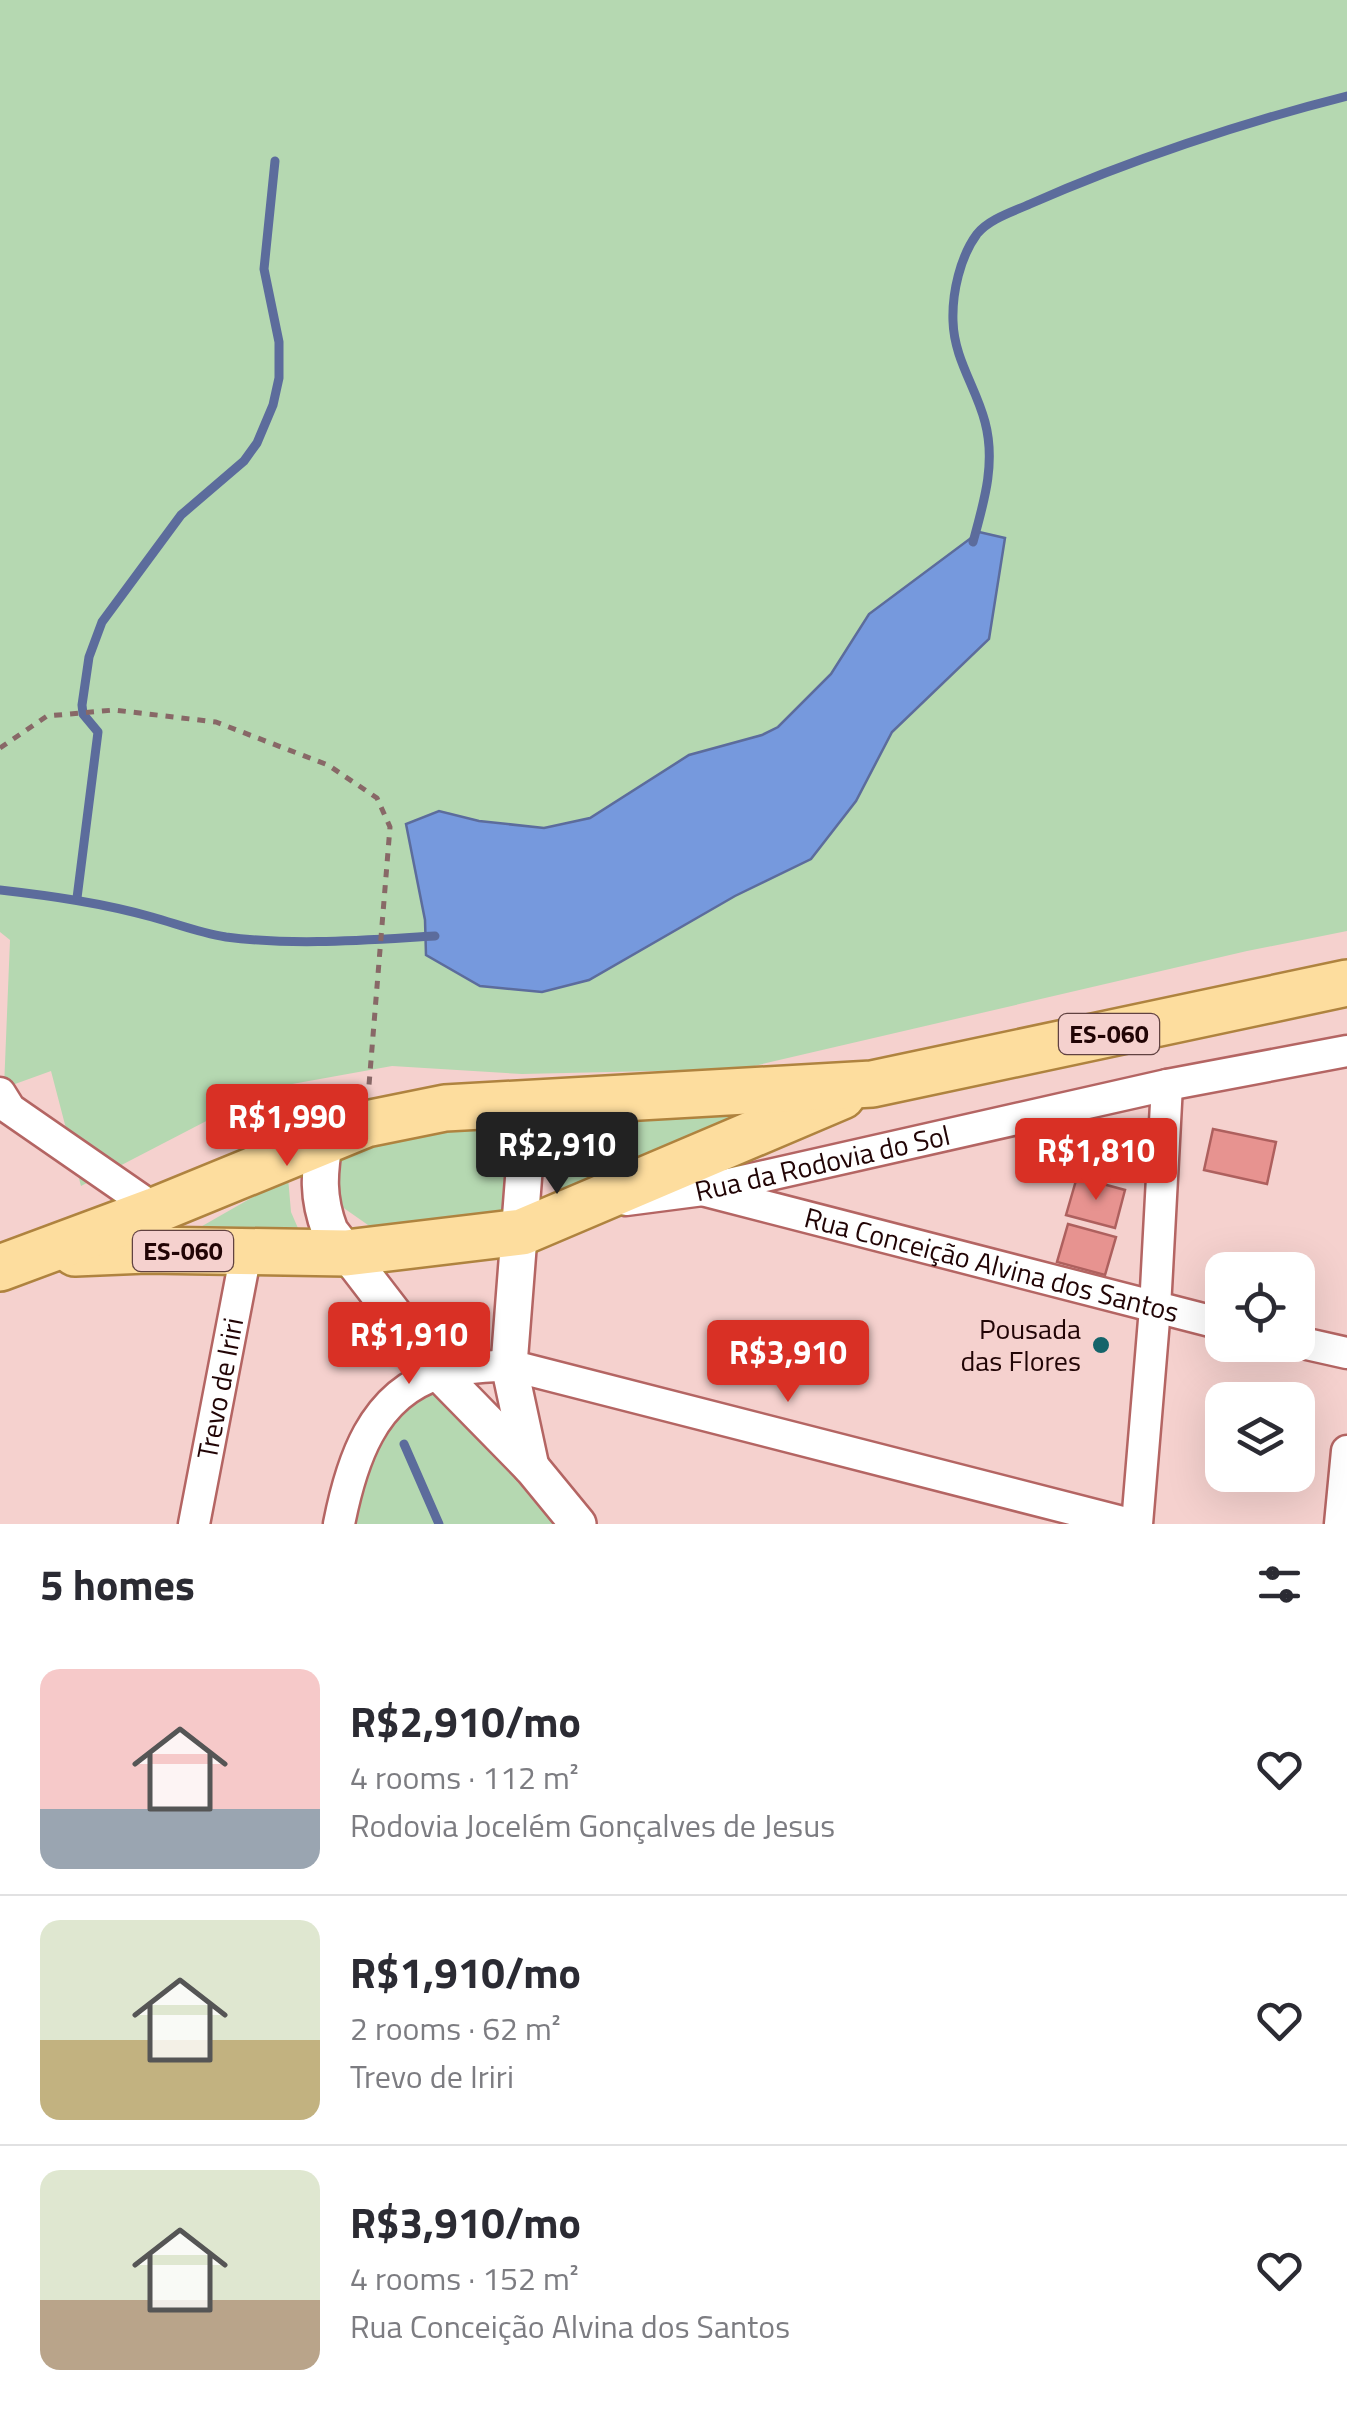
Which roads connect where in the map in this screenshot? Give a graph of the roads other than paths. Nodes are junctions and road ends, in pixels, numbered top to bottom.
1 (1347, 983) edge
2 (1347, 1052) edge
3 (872, 1084) junction
4 (1167, 1085) junction
5 (0, 1093) edge
6 (492, 1105) junction
7 (346, 1131) junction
8 (703, 1190) junction
9 (591, 1202) junction
10 (156, 1210) junction
11 (522, 1232) junction
12 (246, 1253) junction
13 (346, 1253) junction
14 (18, 1262) edge
15 (1155, 1308) junction
16 (1205, 1320) edge
17 (1315, 1346) edge
18 (1347, 1354) edge
19 (510, 1364) junction
20 (440, 1374) junction
21 (1347, 1451) edge
22 (532, 1468) junction
23 (194, 1524) edge
24 (339, 1524) edge
25 (578, 1524) edge
26 (1134, 1524) edge
27 (1340, 1524) edge

1 - 3 main road, ES-060
2 - 4 street, Rua da Rodovia do Sol
3 - 6 main road, ES-060
3 - 9 main road, ES-060
4 - 8 street, Rua da Rodovia do Sol
4 - 15 street
5 - 10 street
6 - 7 main road, ES-060
6 - 11 street
7 - 10 main road, ES-060
7 - 13 street
8 - 9 street, Rua da Rodovia do Sol
8 - 15 street, Rua Conceição Alvina dos Santos
9 - 11 main road, ES-060
10 - 14 main road, ES-060
11 - 13 main road, ES-060
11 - 19 street
12 - 13 main road, ES-060
12 - 14 main road, ES-060
12 - 23 street, Trevo de Iriri
13 - 20 street
15 - 16 street, Rua Conceição Alvina dos Santos
15 - 26 street
17 - 18 street
19 - 20 street
19 - 22 street
19 - 26 street
20 - 22 street
20 - 24 street
21 - 27 street
22 - 25 street

